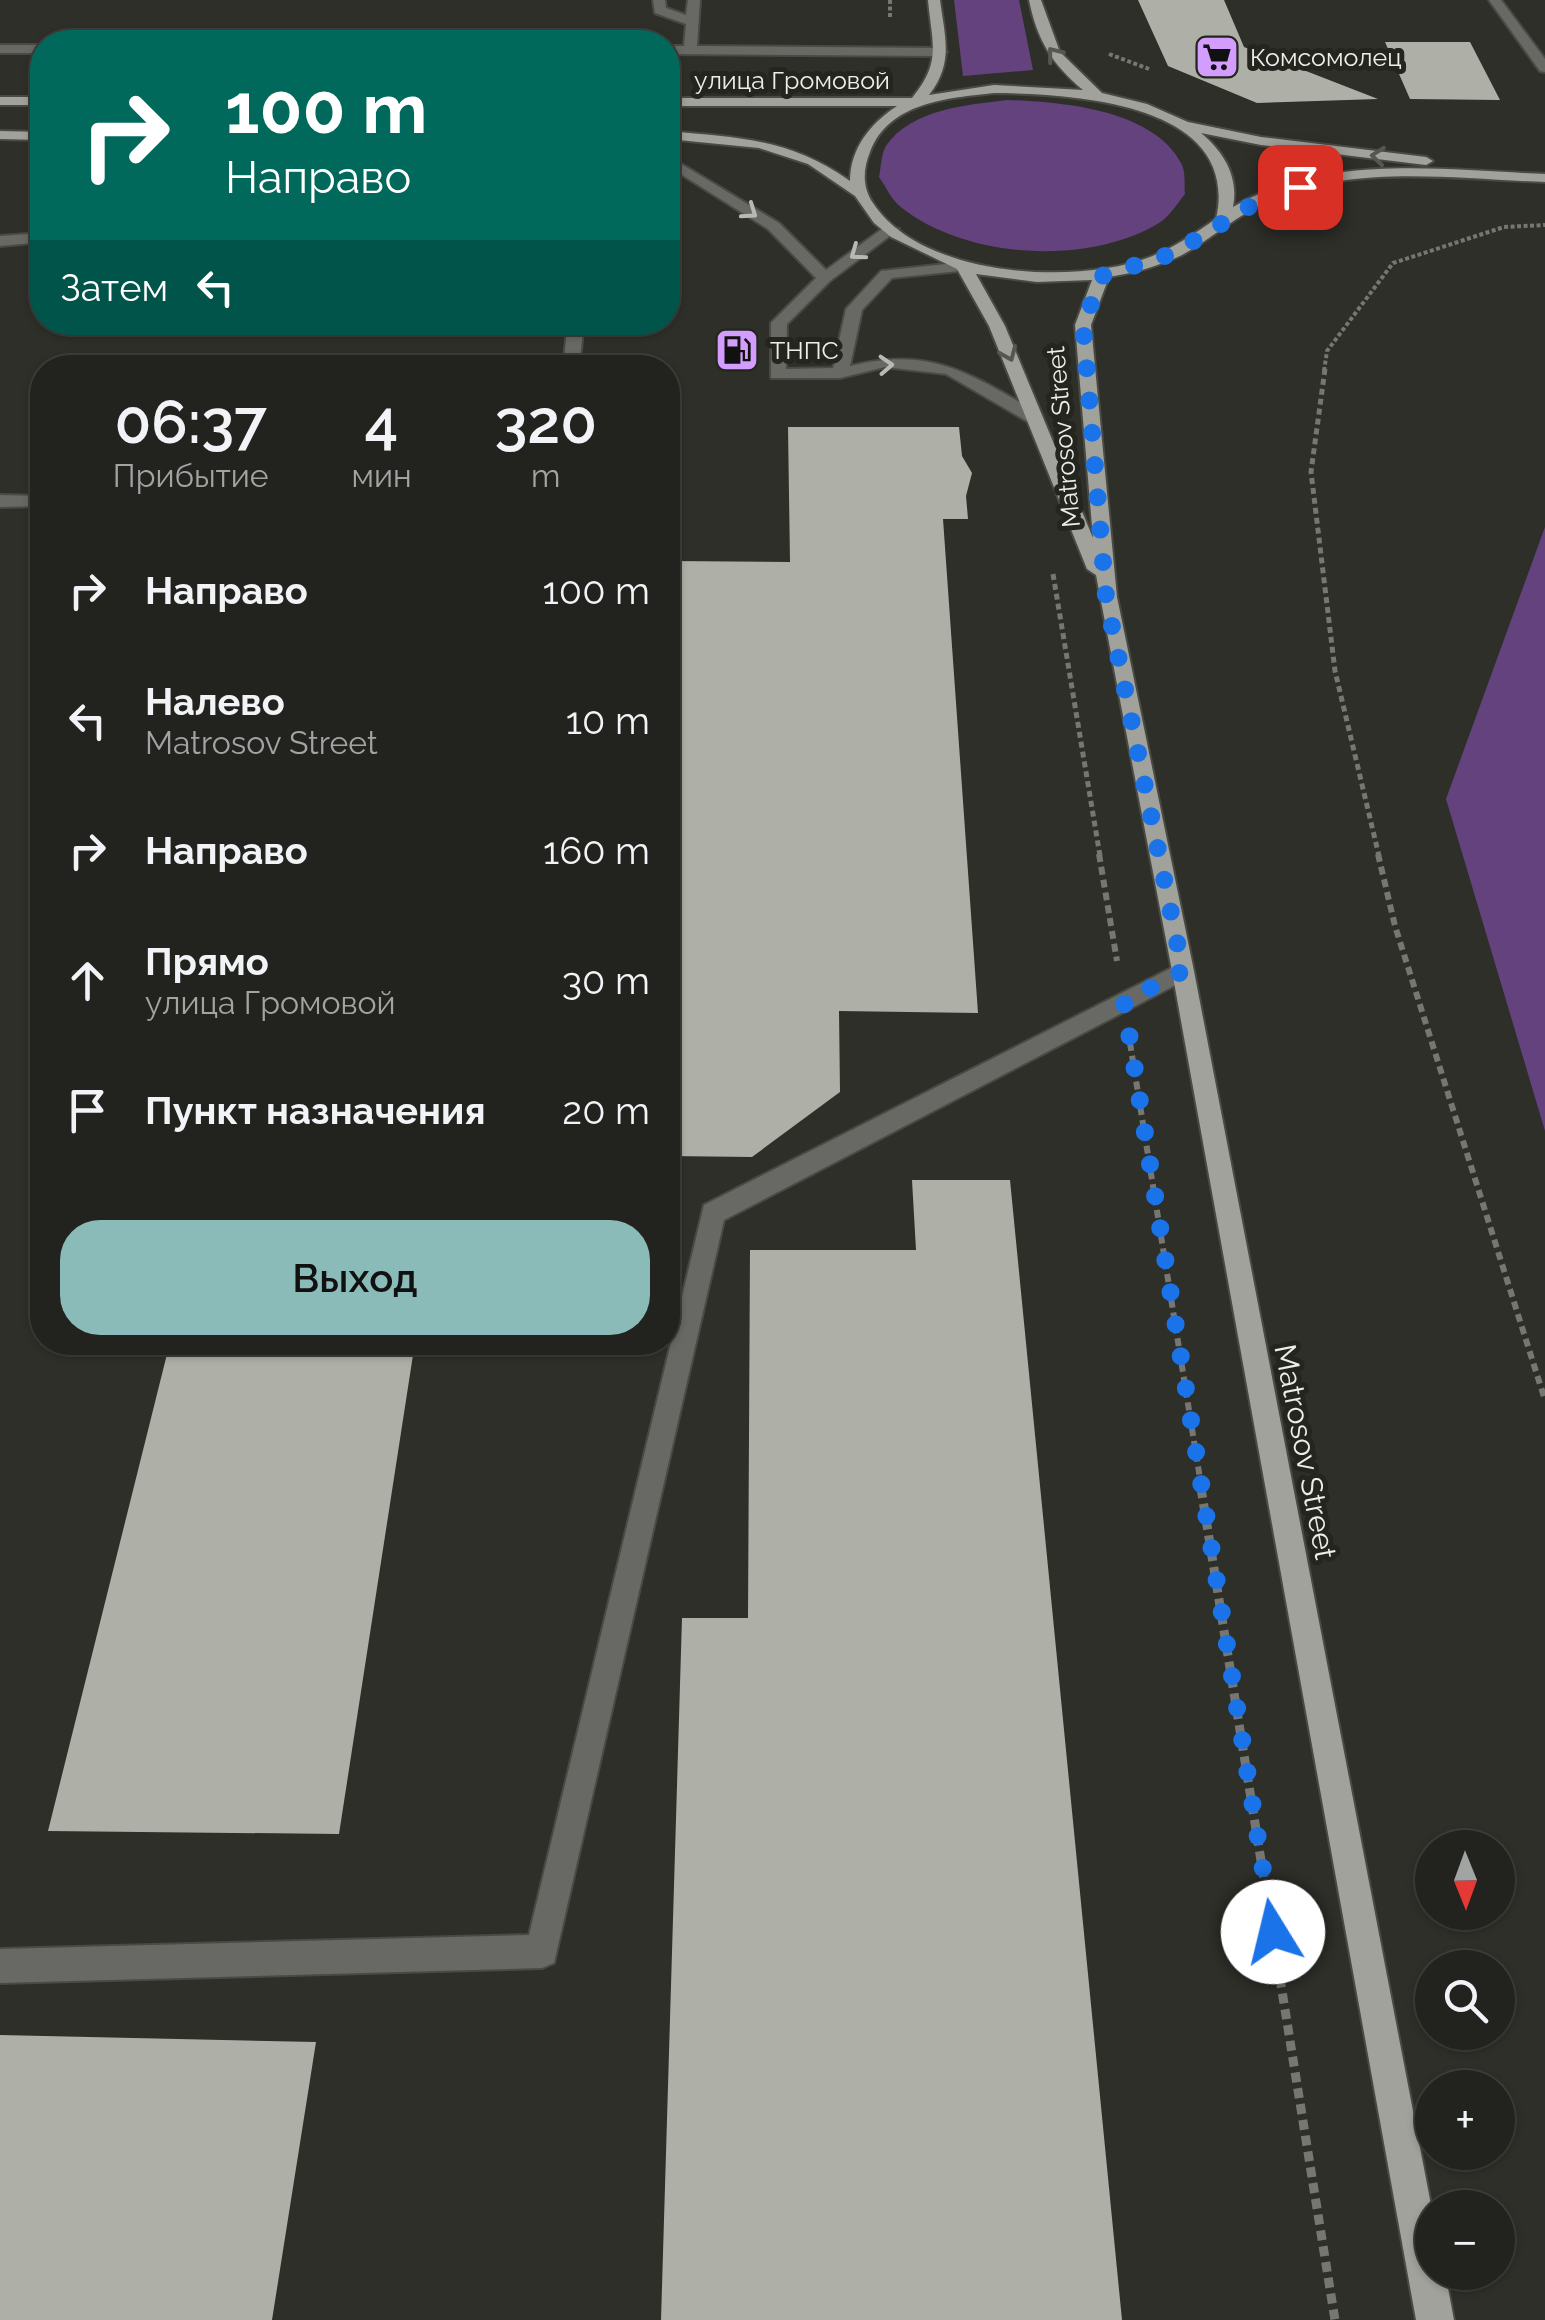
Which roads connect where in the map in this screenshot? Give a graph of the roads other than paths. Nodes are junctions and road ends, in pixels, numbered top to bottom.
1 (660, 0) edge
2 (694, 0) edge
3 (934, 0) edge
4 (1035, 0) edge
5 (1495, 0) edge
6 (692, 22) junction
7 (0, 49) edge
8 (30, 49) edge
9 (680, 50) edge
10 (690, 50) junction
11 (940, 52) junction
12 (1545, 68) edge
13 (1096, 94) junction
14 (0, 102) edge
15 (30, 102) edge
16 (680, 102) edge
17 (916, 102) junction
18 (1188, 126) junction
19 (0, 136) edge
20 (30, 136) edge
21 (680, 136) edge
22 (680, 167) edge
23 (1545, 175) edge
24 (857, 192) junction
25 (1223, 220) junction
26 (891, 229) junction
27 (30, 239) edge
28 (0, 242) edge
29 (964, 267) junction
30 (1102, 276) junction
31 (824, 278) junction
32 (840, 373) junction
33 (1036, 420) junction
34 (0, 500) edge
35 (30, 501) edge
36 (1106, 597) junction
37 (1183, 971) junction
38 (0, 1966) edge
39 (1434, 2320) edge

1 - 6 lane
2 - 6 lane
3 - 11 main road
13 -> 4 main road
5 - 12 lane
6 - 10 lane
7 - 8 lane
9 - 10 lane
10 - 11 lane
11 - 17 main road
13 - 17 main road
13 - 18 main road
14 - 15 main road
16 - 17 main road, улица Громовой
17 - 24 main road
23 -> 18 main road
18 - 25 main road
19 - 20 main road
21 - 24 main road, улица Громовой
22 -> 31 lane
23 - 25 main road
24 - 26 main road, улица Громовой
25 - 30 main road, улица Громовой
26 - 29 main road, улица Громовой
26 -> 31 lane
27 - 28 lane
29 - 30 main road, улица Громовой
29 - 32 lane
29 -> 33 main road, Matrosov Street
30 - 36 main road, Matrosov Street
31 - 32 lane
32 -> 33 lane
33 - 36 main road, Matrosov Street
34 - 35 lane
36 - 37 main road, Matrosov Street
37 - 38 lane
37 - 39 main road, Matrosov Street

